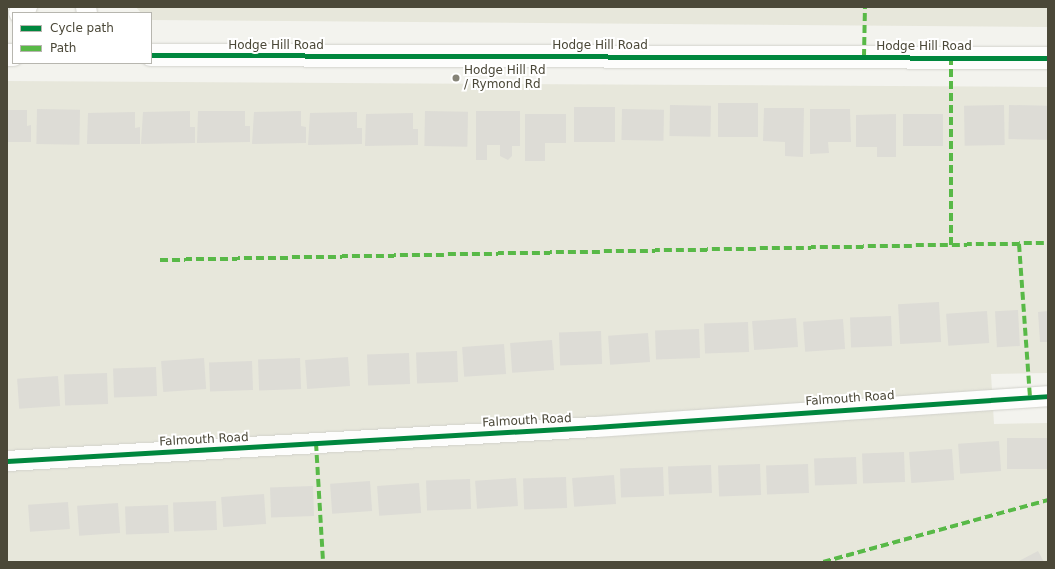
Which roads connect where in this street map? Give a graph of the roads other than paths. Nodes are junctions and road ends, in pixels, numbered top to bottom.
1 (152, 55) edge
2 (1048, 58) edge
3 (1048, 396) edge
4 (7, 461) edge

1 - 2 street, Hodge Hill Road
3 - 4 street, Falmouth Road

